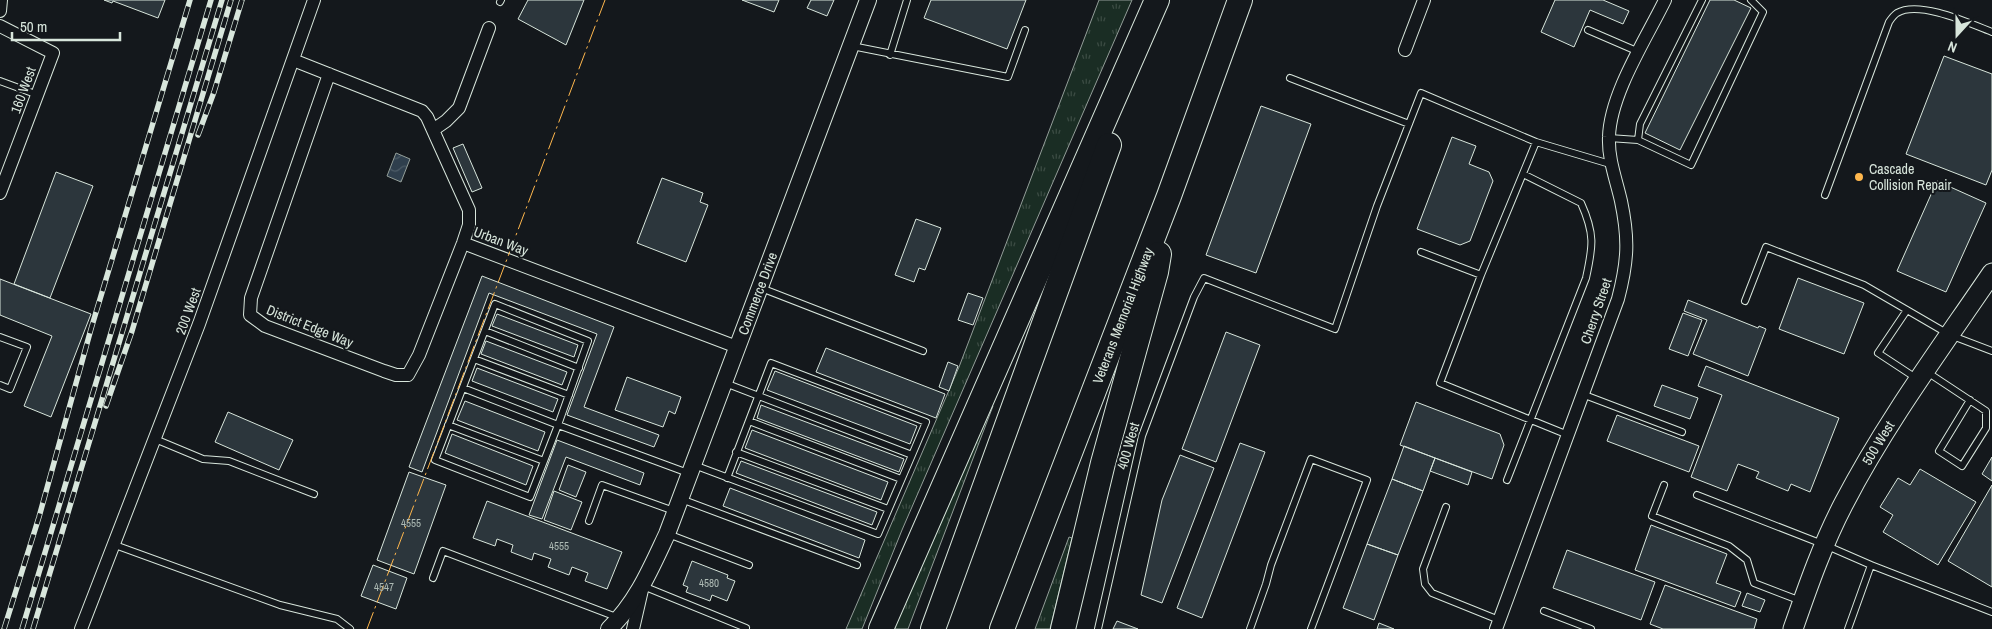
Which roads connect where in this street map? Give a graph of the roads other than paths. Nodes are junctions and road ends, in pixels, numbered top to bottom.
1 (1, 0) edge
2 (314, 0) edge
3 (868, 0) edge
4 (907, 0) edge
5 (1157, 0) edge
6 (1162, 0) edge
7 (1240, 0) edge
8 (1424, 0) edge
9 (1665, 0) edge
10 (1702, 0) edge
11 (1751, 0) edge
12 (0, 11) edge
13 (0, 26) edge
14 (489, 28) dead end
15 (1025, 30) dead end
16 (1588, 30) dead end
17 (1992, 32) edge
18 (850, 46) junction
19 (1405, 50) dead end
20 (1639, 52) junction
21 (890, 55) junction
22 (293, 60) junction
23 (329, 74) junction
24 (1290, 78) dead end
25 (0, 81) edge
26 (38, 95) junction
27 (1409, 124) junction
28 (433, 130) junction
29 (1609, 138) junction
30 (1638, 140) junction
31 (1536, 142) junction
32 (1610, 164) junction
33 (1523, 174) junction
34 (0, 193) edge
35 (1825, 195) dead end
36 (1169, 196) junction
37 (463, 243) junction
38 (1421, 252) dead end
39 (1992, 273) edge
40 (1481, 274) junction
41 (760, 288) junction
42 (1745, 300) dead end
43 (1907, 310) junction
44 (485, 331) junction
45 (1950, 335) junction
46 (0, 337) edge
47 (737, 347) junction
48 (923, 351) dead end
49 (1992, 351) edge
50 (474, 359) junction
51 (579, 368) junction
52 (1922, 376) junction
53 (724, 383) junction
54 (0, 385) edge
55 (463, 388) junction
56 (1582, 394) junction
57 (569, 395) junction
58 (758, 396) junction
59 (1970, 400) junction
60 (1530, 420) junction
61 (749, 421) junction
62 (558, 425) junction
63 (448, 426) junction
64 (1682, 432) dead end
65 (1568, 435) junction
66 (156, 439) junction
67 (736, 452) junction
68 (912, 455) junction
69 (544, 462) junction
70 (691, 469) junction
71 (727, 478) junction
72 (901, 479) junction
73 (1507, 480) dead end
74 (1664, 484) dead end
75 (314, 494) dead end
76 (1697, 495) dead end
77 (677, 505) junction
78 (1446, 507) dead end
79 (888, 509) junction
80 (589, 522) dead end
81 (667, 534) junction
82 (1825, 544) junction
83 (115, 545) junction
84 (749, 565) dead end
85 (1871, 565) junction
86 (857, 566) dead end
87 (433, 578) dead end
88 (643, 586) junction
89 (1802, 601) junction
90 (1544, 611) dead end
91 (1992, 612) edge
92 (1498, 625) edge
93 (621, 626) edge
94 (746, 628) edge
95 (81, 629) edge
96 (350, 629) edge
97 (881, 629) edge
98 (933, 629) edge
99 (1002, 629) edge
100 (1062, 629) edge
101 (1098, 629) edge
102 (1250, 629) edge
103 (1311, 629) edge
104 (1591, 629) edge
105 (1793, 629) edge
106 (1848, 629) edge

1 - 12 street
2 - 22 street, 200 West
3 - 18 street, Commerce Drive
4 - 21 lane
5 - 97 highway
6 - 98 highway
7 - 36 highway, Veterans Memorial Highway
8 - 19 street
9 - 20 street, Cherry Street
10 - 30 lane
11 - 30 lane
13 - 26 street, 160 West
14 - 28 street
15 - 21 lane
16 - 20 lane
17 - 35 lane
18 - 21 lane
18 - 41 street, Commerce Drive
20 - 29 street, Cherry Street
22 - 23 street, Urban Way
22 - 66 street, 200 West
23 - 28 street, Urban Way
23 - 37 street, District Edge Way
24 - 27 lane
25 - 26 lane
26 - 34 street, 160 West
27 - 31 lane
27 - 101 lane, 400 West
28 - 37 street, Urban Way
29 - 30 lane
29 - 32 street, Cherry Street
31 - 32 lane
31 - 33 lane
32 - 56 street, Cherry Street
33 - 40 lane
33 - 60 lane
36 - 99 highway, Veterans Memorial Highway
36 - 100 highway
37 - 47 street, Urban Way
38 - 40 lane
39 - 45 main road, 500 West
40 - 60 lane
41 - 47 street, Commerce Drive
41 - 48 lane
42 - 43 lane
43 - 45 lane
43 - 52 lane
44 - 50 lane
44 - 51 lane
44 - 51 lane
45 - 49 lane
45 - 52 main road, 500 West
46 - 54 lane
47 - 53 street, Commerce Drive
50 - 55 lane
50 - 57 lane
51 - 57 lane
52 - 59 lane
52 - 82 main road, 500 West
53 - 58 lane
53 - 70 street, Commerce Drive
55 - 62 lane
55 - 63 lane
56 - 64 lane
56 - 65 street, Cherry Street
57 - 62 lane
58 - 61 lane
58 - 68 lane
58 - 68 lane
59 - 59 lane
60 - 65 lane
60 - 73 lane
61 - 67 lane
61 - 72 lane
62 - 69 lane
62 - 70 lane
63 - 69 lane
63 - 69 lane
65 - 92 street, Cherry Street
66 - 75 lane
66 - 83 street, 200 West
67 - 71 lane
67 - 79 lane
68 - 72 lane
70 - 71 lane
70 - 77 street, Commerce Drive
71 - 79 lane
72 - 79 lane
74 - 89 lane
76 - 82 lane
77 - 80 lane
77 - 81 street, Commerce Drive
77 - 86 lane
78 - 92 lane
81 - 84 lane
81 - 88 street, Commerce Drive
82 - 85 lane
82 - 89 main road, 500 West
83 - 95 street, 200 West
83 - 96 lane
85 - 91 lane
85 - 106 lane
87 - 93 lane
88 - 93 street, Commerce Drive
88 - 94 lane
89 - 105 main road, 500 West
90 - 104 lane
102 - 103 lane

